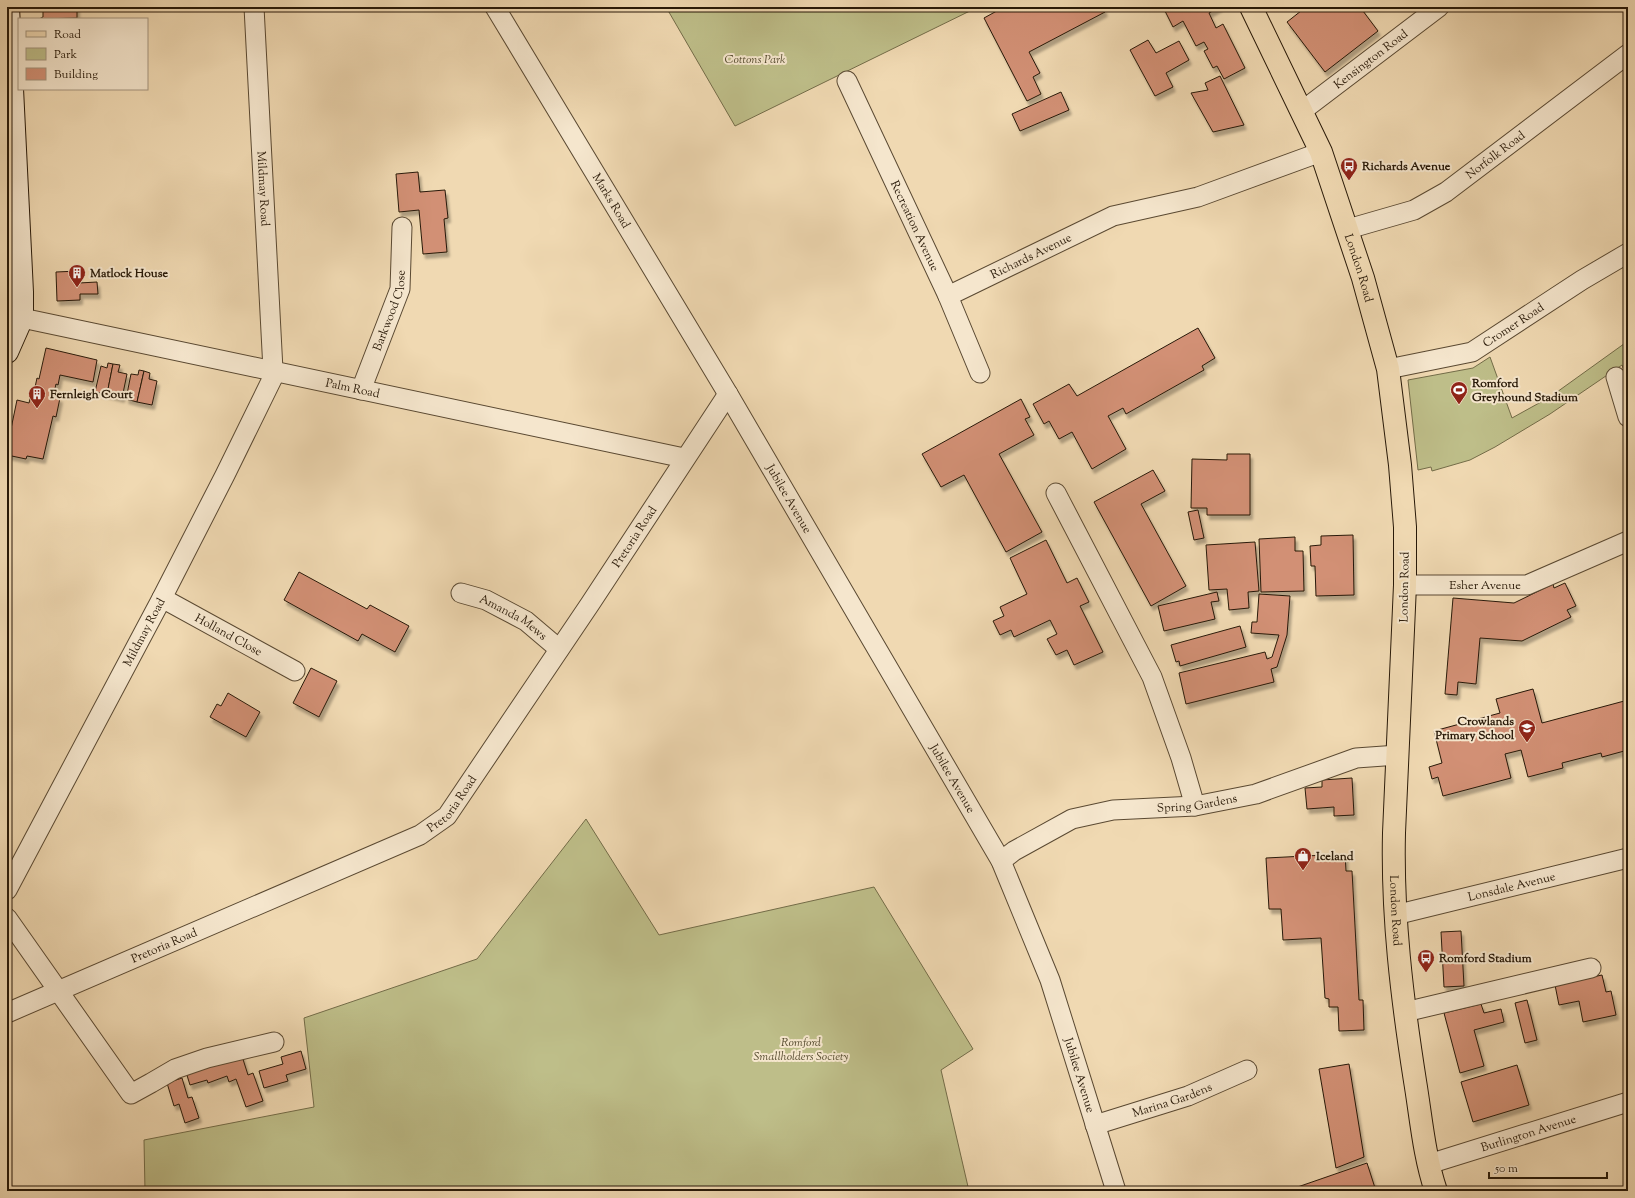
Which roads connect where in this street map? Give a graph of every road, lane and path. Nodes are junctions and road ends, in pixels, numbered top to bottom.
1 (8, 7) edge
2 (254, 7) edge
3 (495, 7) edge
4 (1251, 7) edge
5 (1439, 7) edge
6 (1628, 54) edge
7 (847, 81) dead end
8 (1302, 111) junction
9 (1321, 152) junction
10 (402, 227) dead end
11 (1348, 229) junction
12 (1628, 253) edge
13 (948, 296) junction
14 (22, 318) junction
15 (7, 352) edge
16 (1388, 369) junction
17 (275, 371) junction
18 (980, 373) dead end
19 (1616, 377) dead end
20 (361, 390) junction
21 (728, 394) junction
22 (1628, 417) edge
23 (684, 458) junction
24 (1056, 493) dead end
25 (1628, 541) edge
26 (1406, 585) junction
27 (461, 593) dead end
28 (162, 598) junction
29 (559, 649) junction
30 (295, 671) dead end
31 (1398, 755) junction
32 (1195, 806) junction
33 (1628, 858) edge
34 (1001, 861) junction
35 (7, 890) edge
36 (1395, 915) junction
37 (7, 918) edge
38 (1591, 968) dead end
39 (58, 991) junction
40 (1404, 1012) junction
41 (7, 1013) edge
42 (274, 1042) dead end
43 (1247, 1070) dead end
44 (1628, 1102) edge
45 (1095, 1125) junction
46 (1429, 1164) junction
47 (1116, 1191) edge
48 (1436, 1191) edge

1 - 14 street
2 - 17 street, Mildmay Road
3 - 21 street, Marks Road
4 - 8 main road, London Road
5 - 8 street, Kensington Road
6 - 11 street, Norfolk Road
7 - 13 street, Recreation Avenue
8 - 9 main road, London Road
9 - 11 main road, London Road
9 - 13 street, Richards Avenue
10 - 20 street, Barkwood Close
11 - 16 main road, London Road
12 - 16 street, Cromer Road
13 - 18 street, Recreation Avenue
14 - 15 street
14 - 17 street, Palm Road
16 - 26 main road, London Road
17 - 20 street, Palm Road
17 - 28 street, Mildmay Road
19 - 22 street
20 - 23 street, Palm Road
21 - 23 street, Pretoria Road
21 - 34 street, Jubilee Avenue
23 - 29 street, Pretoria Road
24 - 32 street
25 - 26 street, Esher Avenue
26 - 31 main road, London Road
27 - 29 street, Amanda Mews
28 - 30 street, Holland Close
28 - 35 street, Mildmay Road
29 - 39 street, Pretoria Road
31 - 32 street, Spring Gardens
31 - 36 main road, London Road
32 - 34 street, Spring Gardens
33 - 36 street, Lonsdale Avenue
34 - 45 street, Jubilee Avenue
36 - 40 main road, London Road
37 - 39 street
38 - 40 street
39 - 41 street, Pretoria Road
39 - 42 street
40 - 46 main road, London Road
43 - 45 street, Marina Gardens
44 - 46 street, Burlington Avenue
45 - 47 street, Jubilee Avenue
46 - 48 main road, London Road

